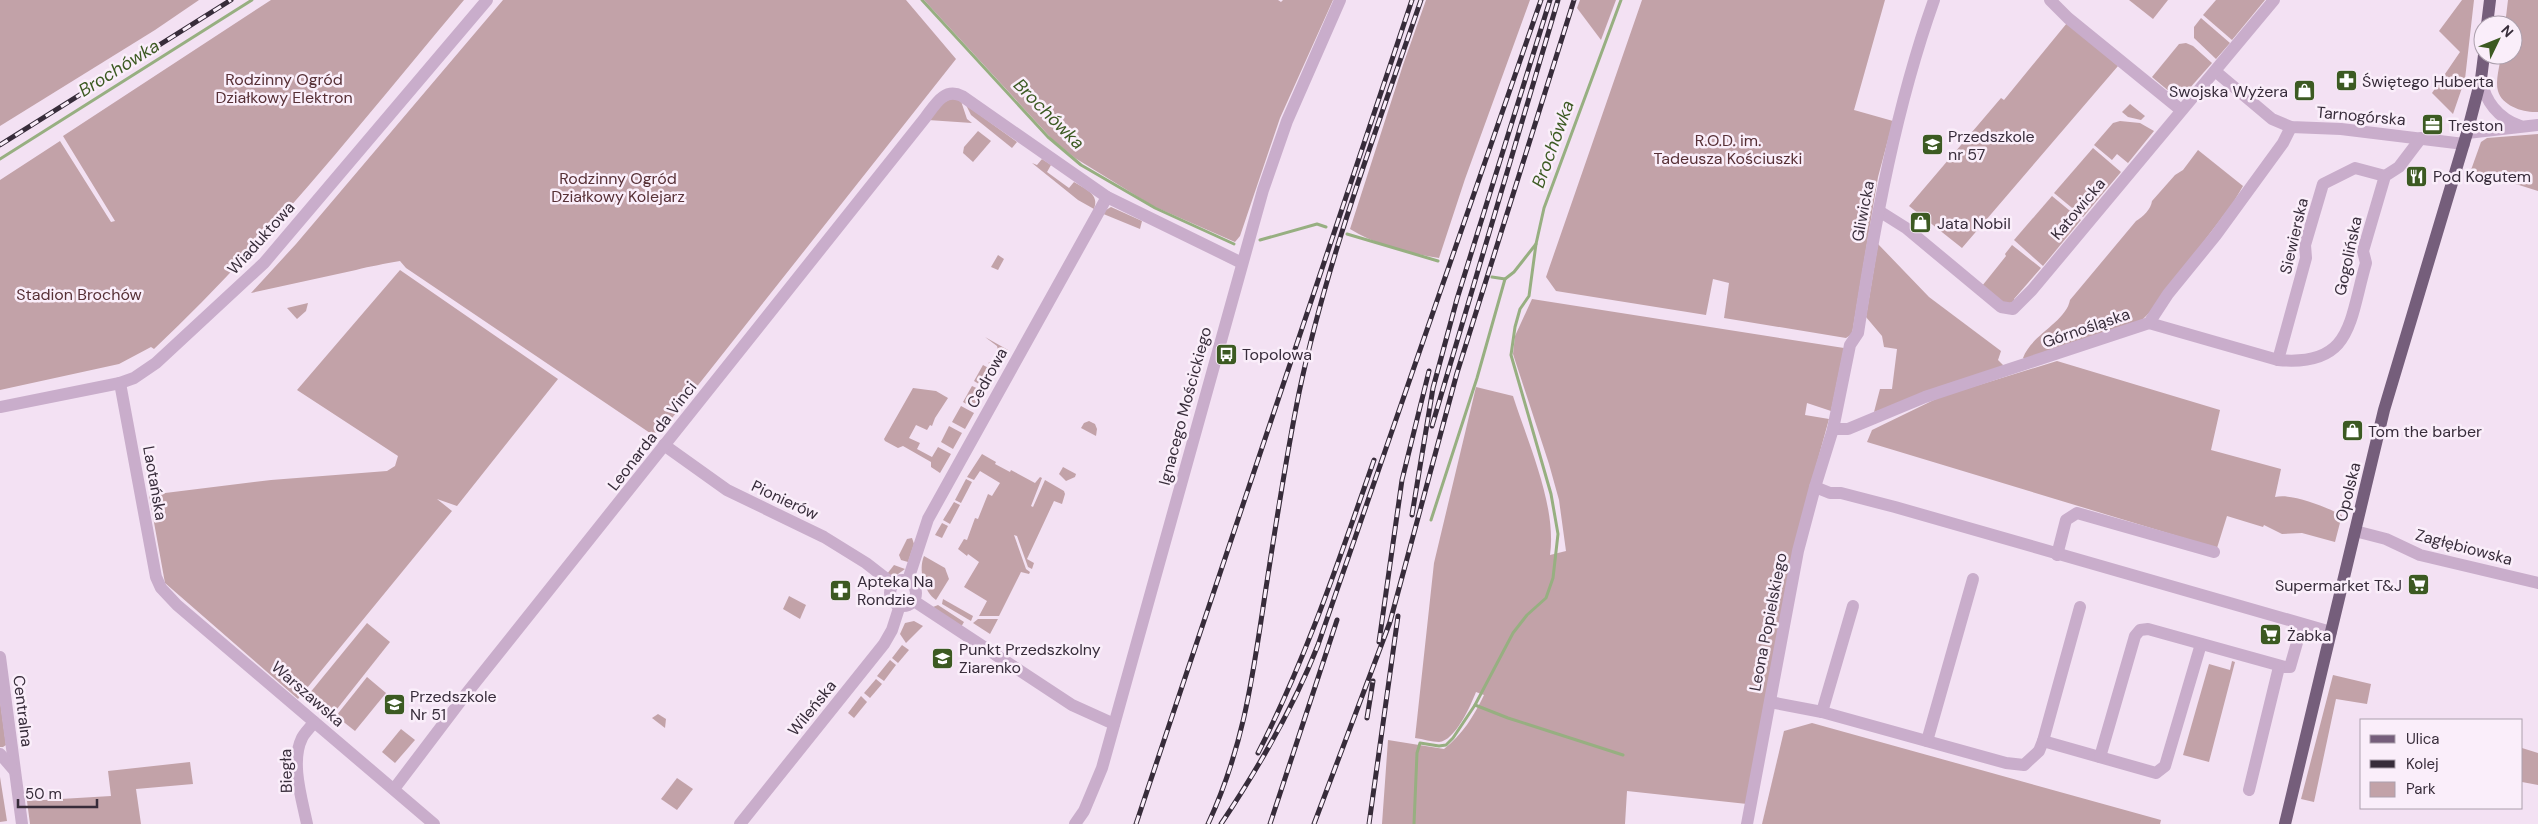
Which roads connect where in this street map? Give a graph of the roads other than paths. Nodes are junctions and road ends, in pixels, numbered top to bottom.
1 (487, 0) edge
2 (1340, 0) edge
3 (1934, 0) edge
4 (2050, 0) edge
5 (2274, 0) edge
6 (2490, 0) edge
7 (2488, 15) edge
8 (2483, 65) edge
9 (2215, 71) junction
10 (2481, 79) junction
11 (2181, 110) junction
12 (2538, 125) edge
13 (2520, 126) junction
14 (2291, 128) junction
15 (2421, 138) junction
16 (2466, 139) junction
17 (2385, 176) junction
18 (1107, 197) junction
19 (1879, 211) junction
20 (1242, 263) junction
21 (2149, 323) junction
22 (2278, 360) junction
23 (120, 383) junction
24 (0, 407) edge
25 (1833, 429) junction
26 (664, 445) junction
27 (1815, 487) junction
28 (2355, 531) junction
29 (2214, 552) dead end
30 (2057, 555) junction
31 (1973, 579) dead end
32 (908, 580) junction
33 (2538, 583) edge
34 (893, 584) junction
35 (161, 588) joint
36 (914, 601) junction
37 (900, 606) junction
38 (1853, 606) dead end
39 (2080, 607) dead end
40 (2302, 625) junction
41 (2331, 632) junction
42 (2201, 644) junction
43 (0, 657) edge
44 (2279, 667) junction
45 (1770, 702) junction
46 (1822, 712) junction
47 (314, 722) junction
48 (1114, 724) junction
49 (1928, 741) junction
50 (2043, 741) junction
51 (0, 754) edge
52 (2100, 757) junction
53 (14, 770) junction
54 (394, 789) junction
55 (2248, 790) dead end
56 (22, 824) edge
57 (307, 824) edge
58 (434, 824) edge
59 (740, 824) edge
60 (1075, 824) edge
61 (1747, 824) edge
62 (2285, 824) edge

1 - 23 street, Wiaduktowa
2 - 20 street, Ignacego Mościckiego
3 - 19 street, Gliwicka
4 - 11 street
5 - 9 street, Katowicka
6 - 7 main road
8 - 10 main road, Opolska
9 - 11 street, Katowicka
9 - 14 street, Tarnogórska
10 - 13 street
10 - 16 main road, Opolska
11 - 19 street, Katowicka
12 - 13 street, Tarnogórska
13 - 16 street, Tarnogórska
14 - 15 street, Tarnogórska
14 - 21 street, Górnośląska
15 - 16 street, Tarnogórska
15 - 17 street
16 - 28 main road, Opolska
17 - 22 street, Gogolińska
17 - 22 street, Siewierska
18 - 20 street
18 - 26 street, Leonarda da Vinci
18 - 32 street, Cedrowa
19 - 25 street, Gliwicka
20 - 48 street, Ignacego Mościckiego
21 - 22 street, Gogolińska
21 - 25 street, Górnośląska
23 - 24 street, Wiaduktowa
23 - 35 street, Laotańska
25 - 27 street, Leona Popielskiego
26 - 34 street, Pionierów
26 - 54 street, Leonarda da Vinci
27 - 30 street
27 - 45 street, Leona Popielskiego
28 - 33 street, Zagłębiowska
28 - 41 main road, Opolska
29 - 30 street
30 - 40 street
31 - 49 street
32 - 34 street
32 - 36 street
34 - 37 street
35 - 47 street, Warszawska
36 - 37 street
36 - 48 street
37 - 59 street, Wileńska
38 - 46 street
39 - 50 street
40 - 41 street
40 - 44 street
41 - 62 main road, Opolska
42 - 44 street
42 - 52 street
42 - 52 street
43 - 53 street, Centralna
44 - 55 street
45 - 46 street
45 - 61 street, Leona Popielskiego
46 - 49 street
47 - 54 street, Warszawska
47 - 57 street, Biegła
48 - 60 street, Ignacego Mościckiego
49 - 50 street
50 - 52 street
51 - 53 street, Centralna
53 - 56 street, Centralna
54 - 58 street, Warszawska

